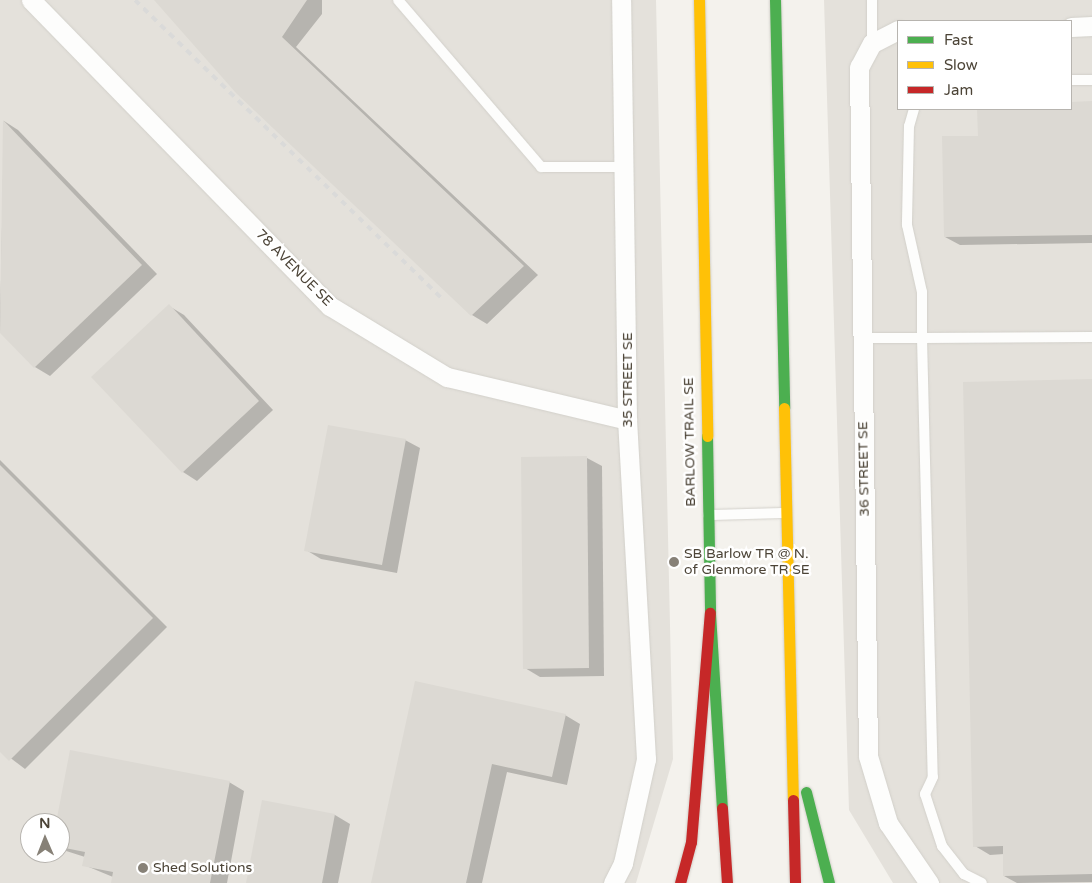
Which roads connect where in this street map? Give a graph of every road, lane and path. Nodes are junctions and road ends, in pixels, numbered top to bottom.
1 (31, 0) edge
2 (398, 0) edge
3 (620, 0) edge
4 (699, 0) edge
5 (775, 0) edge
6 (872, 0) edge
7 (1092, 26) edge
8 (1072, 27) edge
9 (897, 30) edge
10 (872, 43) junction
11 (1072, 80) edge
12 (1092, 80) edge
13 (914, 110) edge
14 (624, 168) junction
15 (1092, 337) edge
16 (863, 338) junction
17 (922, 338) junction
18 (627, 420) junction
19 (786, 513) junction
20 (707, 516) junction
21 (710, 613) junction
22 (791, 694) junction
23 (612, 883) edge
24 (680, 883) edge
25 (727, 883) edge
26 (795, 883) edge
27 (829, 883) edge
28 (929, 883) edge
29 (982, 883) edge

1 - 18 street, 78 AVENUE SE
2 - 14 lane
3 - 14 street, 35 STREET SE
4 - 20 main road, BARLOW TRAIL SE
5 - 19 main road
6 - 10 lane
7 - 8 street
9 - 10 street
10 - 16 street, 36 STREET SE
11 - 12 lane
13 - 17 lane
14 - 18 street, 35 STREET SE
15 - 17 lane
16 - 17 lane
16 - 28 street, 36 STREET SE
17 - 29 lane
18 - 23 street, 35 STREET SE
19 - 20 lane
19 - 22 main road
20 - 21 main road, BARLOW TRAIL SE
21 - 24 main road
21 - 25 main road, BARLOW TRAIL SE
22 - 26 main road
22 - 27 main road

